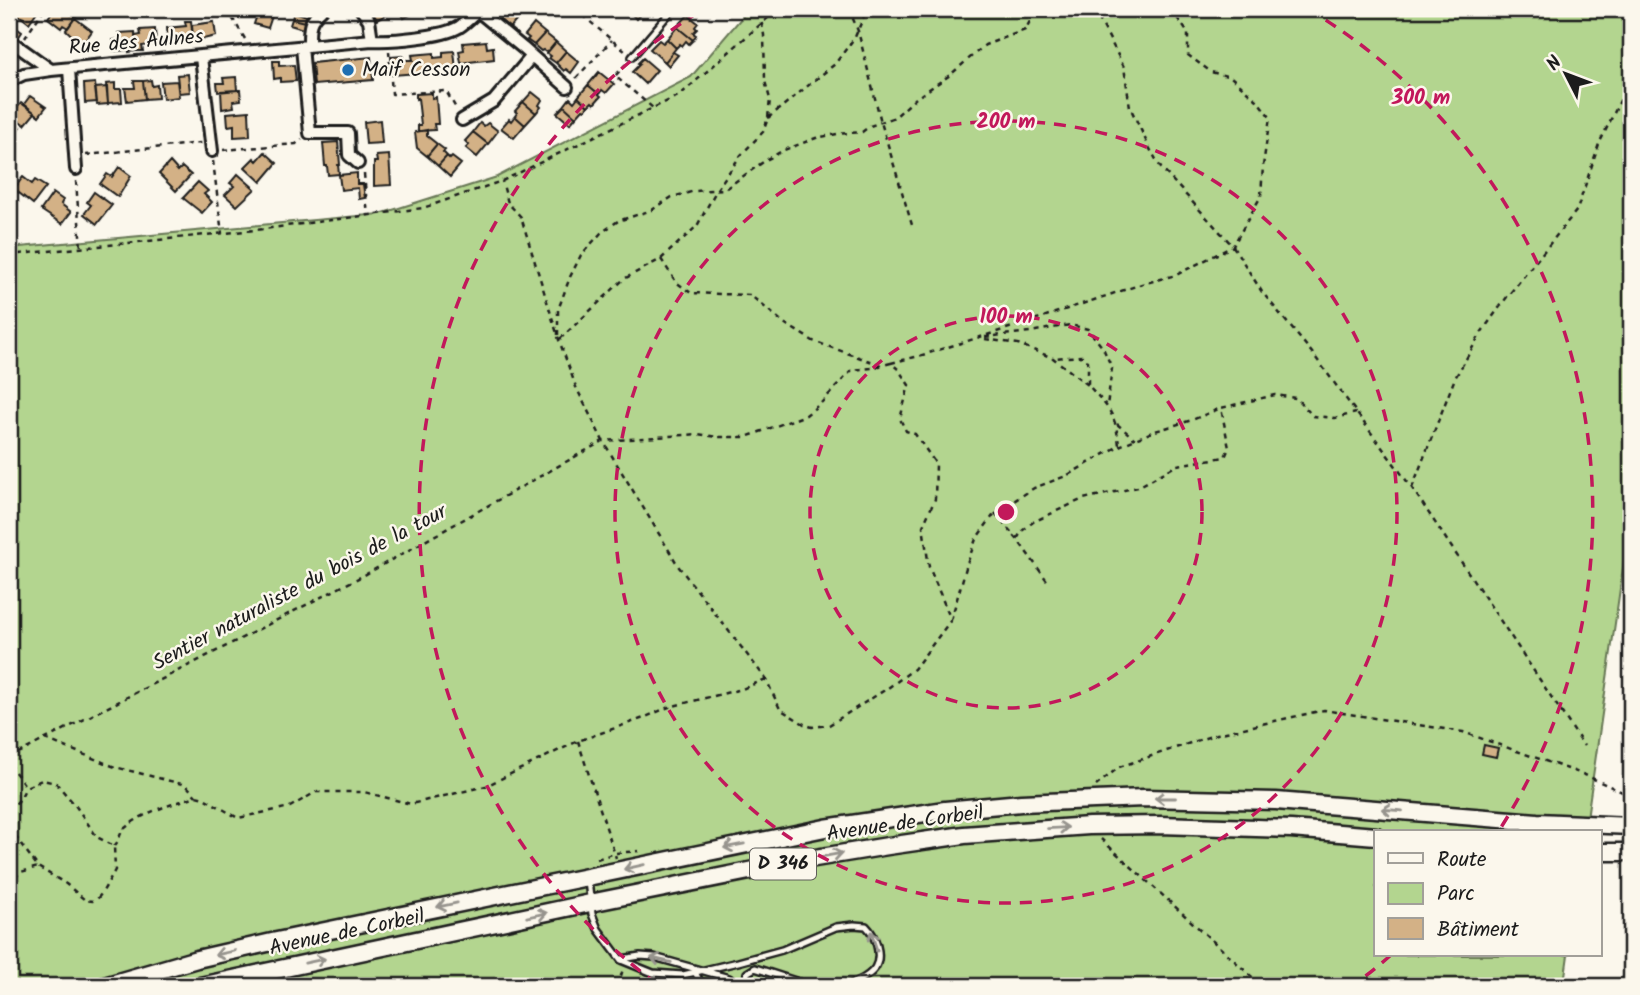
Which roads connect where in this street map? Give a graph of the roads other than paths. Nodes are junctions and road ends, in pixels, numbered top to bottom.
1 (322, 9) edge
2 (361, 9) edge
3 (673, 9) edge
4 (479, 10) edge
5 (9, 40) edge
6 (372, 40) junction
7 (305, 46) junction
8 (532, 56) junction
9 (201, 57) junction
10 (632, 57) road end
11 (69, 69) junction
12 (51, 70) junction
13 (9, 81) edge
14 (568, 87) road end
15 (462, 120) road end
16 (212, 147) road end
17 (358, 163) road end
18 (76, 169) road end
19 (1631, 826) edge
20 (1374, 836) edge
21 (1602, 852) edge
22 (1631, 852) edge
23 (588, 876) junction
24 (590, 904) junction
25 (623, 961) junction
26 (698, 971) junction
27 (104, 986) edge
28 (200, 986) edge
29 (702, 986) edge
30 (738, 986) edge
31 (747, 986) edge
32 (811, 986) edge
33 (841, 986) edge

1 - 7 street
2 - 6 street
3 - 10 lane
4 - 6 street, Rue des Aulnes
4 - 8 street
5 - 12 street
6 - 7 street, Rue des Aulnes
7 - 9 street, Rue des Aulnes
7 - 17 street
8 - 14 street
8 - 15 street
9 - 11 street, Rue des Aulnes
9 - 16 street
11 - 12 street, Rue des Aulnes
11 - 18 street
12 - 13 street, Rue des Aulnes
19 -> 23 main road, D 346
24 -> 20 main road, Avenue de Corbeil / D 346
21 - 22 main road
23 - 24 lane
23 -> 27 main road, D 346
24 - 25 lane
28 -> 24 main road, Avenue de Corbeil / D 346
25 - 26 lane
26 -> 25 lane
26 - 29 lane
26 - 30 lane
33 -> 26 lane
31 - 32 lane

